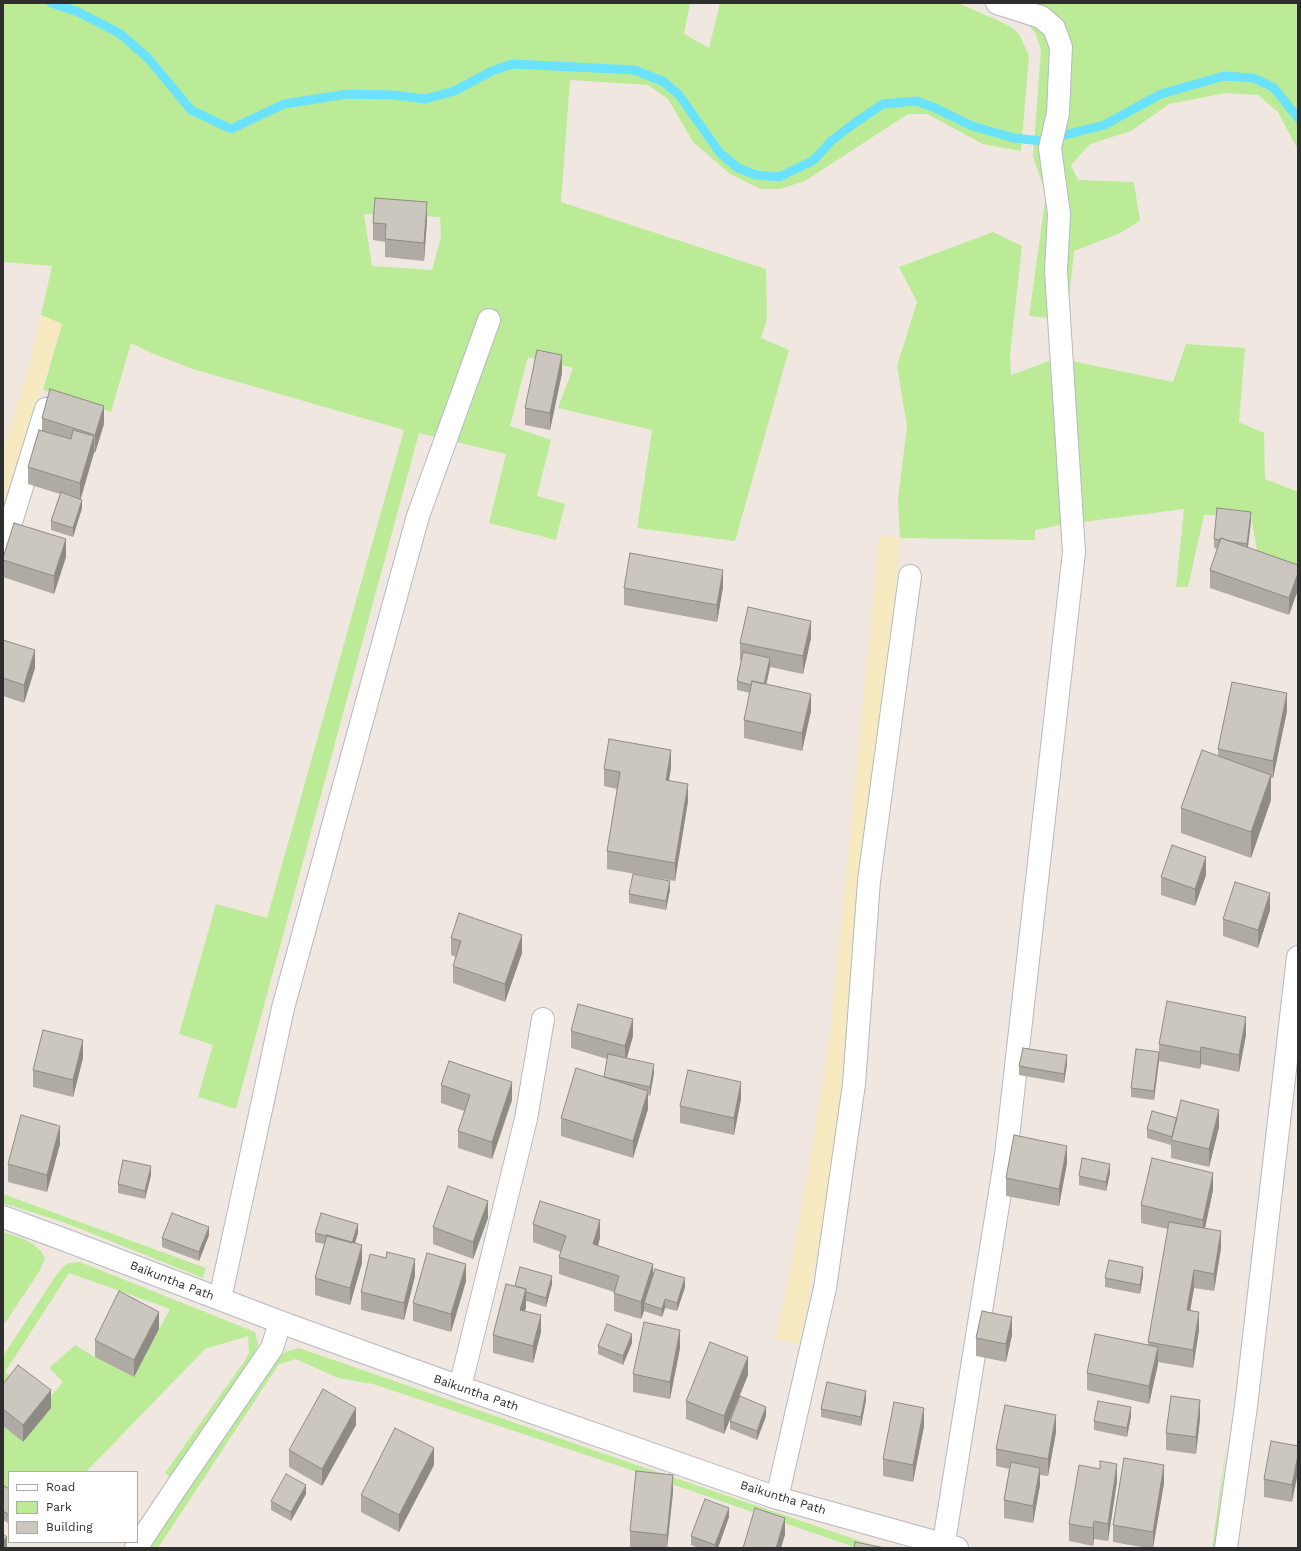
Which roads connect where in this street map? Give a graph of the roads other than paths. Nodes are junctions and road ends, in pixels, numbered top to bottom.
1 (996, 3) edge
2 (489, 320) dead end
3 (46, 409) edge
4 (3, 548) edge
5 (910, 576) dead end
6 (1298, 958) edge
7 (543, 1019) dead end
8 (3, 1217) edge
9 (220, 1299) junction
10 (280, 1322) junction
11 (460, 1387) junction
12 (777, 1498) junction
13 (948, 1547) edge
14 (136, 1548) edge
15 (1226, 1548) edge

1 - 13 street
2 - 9 street
3 - 4 street
5 - 12 street
6 - 15 street
7 - 11 street
8 - 9 street, Baikuntha Path
9 - 10 street, Baikuntha Path
10 - 11 street, Baikuntha Path
10 - 14 street
11 - 12 street, Baikuntha Path
12 - 13 street, Baikuntha Path

